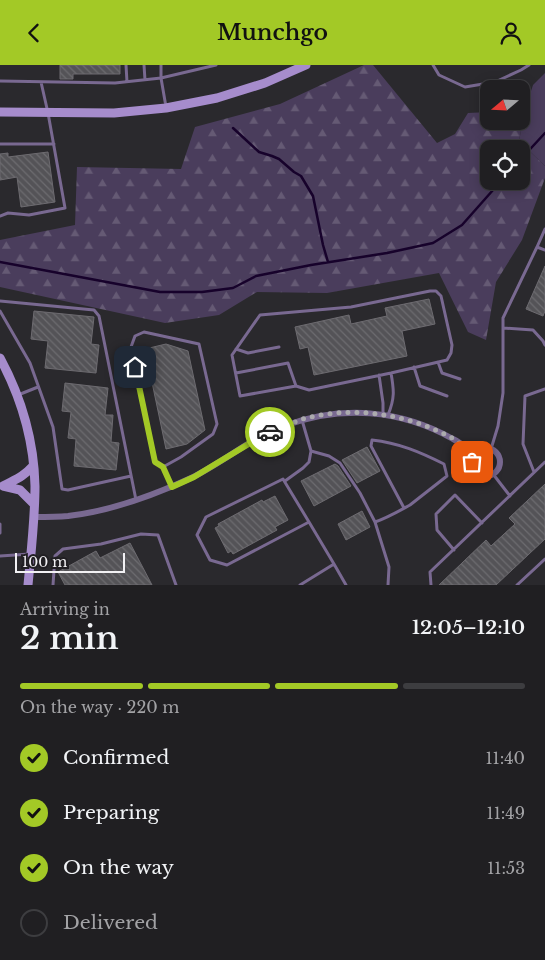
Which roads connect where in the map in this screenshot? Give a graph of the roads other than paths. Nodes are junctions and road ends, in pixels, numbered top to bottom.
1 (126, 65) edge
2 (144, 65) edge
3 (161, 65) edge
4 (216, 65) edge
5 (306, 65) edge
6 (433, 65) edge
7 (529, 65) edge
8 (161, 78) junction
9 (145, 80) junction
10 (0, 81) edge
11 (41, 82) junction
12 (127, 82) junction
13 (166, 108) junction
14 (0, 112) edge
15 (48, 113) junction
16 (54, 143) junction
17 (0, 144) edge
18 (0, 216) edge
19 (545, 229) edge
20 (537, 247) junction
21 (545, 250) edge
22 (0, 301) edge
23 (0, 311) edge
24 (503, 328) junction
25 (545, 345) edge
26 (279, 347) dead end
27 (236, 349) junction
28 (0, 359) edge
29 (438, 362) junction
30 (414, 367) junction
31 (236, 373) junction
32 (391, 373) junction
33 (378, 375) junction
34 (460, 379) dead end
35 (296, 385) junction
36 (38, 387) junction
37 (545, 389) edge
38 (17, 396) junction
39 (447, 396) dead end
40 (386, 415) junction
41 (302, 419) junction
42 (491, 449) junction
43 (311, 451) junction
44 (475, 454) junction
45 (545, 462) edge
46 (33, 466) junction
47 (163, 467) junction
48 (534, 472) junction
49 (493, 474) junction
50 (131, 476) junction
51 (285, 481) junction
52 (1, 486) edge
53 (172, 487) junction
54 (510, 496) junction
55 (136, 500) junction
56 (34, 504) junction
57 (404, 509) junction
58 (34, 517) junction
59 (375, 521) junction
60 (309, 522) junction
61 (482, 523) junction
62 (0, 524) edge
63 (0, 533) edge
64 (454, 550) junction
65 (30, 554) junction
66 (0, 556) edge
67 (545, 559) edge
68 (334, 565) junction
69 (28, 585) edge
70 (53, 585) edge
71 (176, 585) edge
72 (300, 585) edge
73 (346, 585) edge
74 (388, 585) edge
75 (430, 585) edge
76 (517, 585) edge

1 - 12 lane
2 - 9 lane
3 - 8 lane
4 - 8 lane
5 - 13 street
6 - 7 lane
8 - 9 lane
8 - 13 lane
9 - 12 lane
10 - 11 lane
11 - 12 lane
11 - 15 lane
13 - 15 street
14 - 15 street
15 - 16 lane
16 - 17 lane
16 - 18 lane
19 - 20 lane
20 - 21 lane
20 - 24 lane
22 - 50 lane
23 - 36 lane
24 - 25 lane
24 - 42 lane
26 - 27 lane
27 - 29 lane
27 - 31 lane
28 - 38 street
29 - 30 lane
29 - 34 lane
30 - 32 lane
30 - 39 lane
31 - 35 lane
31 - 35 lane
32 - 33 lane
32 - 40 lane
33 - 35 lane
33 - 40 lane
36 - 38 lane
36 - 50 lane
37 - 48 lane
38 - 46 street
40 - 41 street
40 - 44 street
41 - 43 lane
41 - 53 street
42 - 44 street
42 - 49 street
43 - 51 lane
43 - 59 lane
44 - 49 street
45 - 48 lane
46 - 52 street
46 - 56 street
47 - 47 lane
47 - 53 lane
48 - 54 lane
49 - 54 lane
50 - 55 lane
51 - 60 lane
51 - 60 lane
52 - 56 street
53 - 55 street
54 - 61 lane
55 - 58 street
56 - 58 street
57 - 57 lane
57 - 59 lane
58 - 65 street
59 - 74 lane
60 - 68 lane
61 - 64 lane
61 - 64 lane
62 - 63 lane
64 - 75 lane
65 - 66 lane
65 - 69 street
67 - 76 lane
68 - 72 lane
68 - 73 lane
70 - 71 lane

